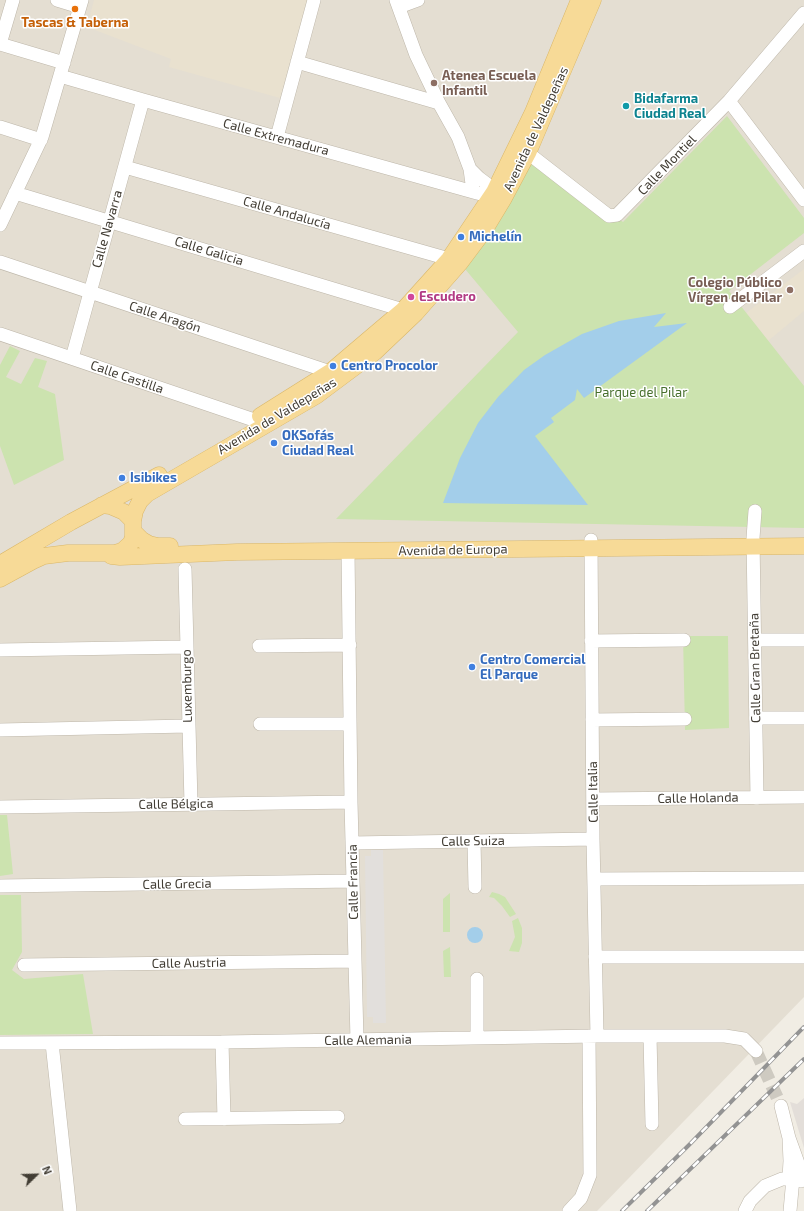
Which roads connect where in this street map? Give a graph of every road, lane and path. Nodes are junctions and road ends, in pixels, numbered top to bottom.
1 (57, 0) edge
2 (314, 0) edge
3 (418, 0) edge
4 (579, 0) edge
5 (594, 0) edge
6 (81, 3) edge
7 (398, 4) edge
8 (7, 7) edge
9 (804, 13) edge
10 (0, 44) edge
11 (297, 62) junction
12 (64, 63) junction
13 (60, 76) junction
14 (143, 100) junction
15 (729, 101) junction
16 (439, 103) junction
17 (0, 127) edge
18 (277, 137) junction
19 (41, 140) junction
20 (528, 153) junction
21 (125, 167) junction
22 (470, 170) junction
23 (472, 192) junction
24 (16, 194) junction
25 (499, 195) junction
26 (804, 200) edge
27 (110, 221) junction
28 (0, 225) edge
29 (804, 251) edge
30 (449, 259) junction
31 (0, 262) edge
32 (90, 292) junction
33 (730, 307) dead end
34 (403, 310) junction
35 (0, 334) edge
36 (72, 358) junction
37 (330, 372) junction
38 (254, 420) junction
39 (102, 505) junction
40 (755, 511) dead end
41 (133, 526) junction
42 (804, 538) edge
43 (753, 543) junction
44 (591, 544) junction
45 (804, 546) edge
46 (348, 551) junction
47 (102, 554) junction
48 (0, 564) edge
49 (185, 569) dead end
50 (0, 578) edge
51 (684, 640) dead end
52 (755, 640) junction
53 (804, 640) edge
54 (591, 641) junction
55 (350, 645) junction
56 (259, 646) dead end
57 (187, 647) junction
58 (0, 650) edge
59 (756, 718) junction
60 (804, 718) edge
61 (685, 719) dead end
62 (592, 720) junction
63 (260, 724) dead end
64 (350, 724) junction
65 (188, 726) junction
66 (0, 730) edge
67 (804, 797) edge
68 (757, 798) junction
69 (593, 799) junction
70 (351, 802) junction
71 (191, 804) junction
72 (0, 807) edge
73 (593, 839) junction
74 (474, 841) junction
75 (352, 843) junction
76 (594, 878) junction
77 (804, 878) edge
78 (353, 881) junction
79 (0, 886) edge
80 (475, 887) dead end
81 (596, 957) junction
82 (804, 957) edge
83 (355, 961) junction
84 (24, 965) dead end
85 (477, 979) dead end
86 (593, 1036) junction
87 (650, 1036) junction
88 (477, 1038) junction
89 (356, 1040) junction
90 (222, 1042) junction
91 (0, 1043) edge
92 (52, 1043) junction
93 (756, 1051) tunnel mouth
94 (781, 1106) tunnel mouth
95 (338, 1117) dead end
96 (224, 1118) junction
97 (185, 1119) dead end
98 (652, 1124) dead end
99 (797, 1180) edge
100 (70, 1211) edge
101 (569, 1211) edge
102 (745, 1211) edge
103 (790, 1211) edge

1 - 6 street
2 - 11 street
3 - 7 street
4 - 25 main road, Avenida de Valdepeñas
5 - 20 main road, Avenida de Valdepeñas
6 - 12 street
7 - 16 street
8 - 10 street
9 - 15 street, Calle Montiel
10 - 12 street
11 - 16 street
11 - 18 street
12 - 13 street
13 - 14 street, Calle Extremadura
13 - 19 street
14 - 18 street, Calle Extremadura
14 - 21 street, Calle Navarra
15 - 20 street, Calle Montiel
15 - 26 street
16 - 22 street
17 - 19 street
18 - 23 street, Calle Extremadura
19 - 24 street
20 - 25 main road, Avenida de Valdepeñas
21 - 27 street, Calle Navarra
21 - 30 street, Calle Andalucía
22 - 23 street
22 - 25 street
23 - 25 street, Calle Extremadura
24 - 27 street, Calle Galicia
24 - 28 street
25 - 30 main road, Avenida de Valdepeñas
25 - 41 main road, Avenida de Valdepeñas
27 - 32 street, Calle Navarra
27 - 34 street, Calle Galicia
29 - 33 street
30 - 34 main road, Avenida de Valdepeñas
31 - 32 street, Calle Aragón
32 - 36 street, Calle Navarra
32 - 37 street, Calle Aragón
34 - 37 main road, Avenida de Valdepeñas
35 - 36 street, Calle Castilla
36 - 38 street, Calle Castilla
37 - 38 main road, Avenida de Valdepeñas
38 - 39 main road, Avenida de Valdepeñas
39 - 41 main road, Avenida de Europa
39 - 48 main road, Avenida de Valdepeñas
40 - 43 street, Calle Gran Bretaña
41 - 44 main road, Avenida de Europa
41 - 47 main road, Avenida de Valdepeñas
42 - 43 main road, Avenida de Europa
43 - 44 main road, Avenida de Europa
43 - 45 main road, Avenida de Europa
43 - 52 street, Calle Gran Bretaña
44 - 46 main road, Avenida de Europa
44 - 54 street, Calle Italia
46 - 47 main road, Avenida de Europa
46 - 55 street, Calle Francia
47 - 50 main road, Avenida de Valdepeñas
49 - 57 street, Luxemburgo
51 - 54 street
52 - 53 street
52 - 59 street, Calle Gran Bretaña
54 - 62 street, Calle Italia
55 - 56 street
55 - 64 street, Calle Francia
57 - 58 street
57 - 65 street, Luxemburgo
59 - 60 street
59 - 68 street, Calle Gran Bretaña
61 - 62 street
62 - 69 street, Calle Italia
63 - 64 street
64 - 70 street, Calle Francia
65 - 66 street
65 - 71 street, Luxemburgo
67 - 68 street, Calle Holanda
68 - 69 street, Calle Holanda
69 - 73 street, Calle Italia
70 - 71 street, Calle Bélgica
70 - 75 street, Calle Francia
71 - 72 street, Calle Bélgica
73 - 74 street, Calle Suiza
73 - 76 street, Calle Italia
74 - 75 street, Calle Suiza
74 - 80 street
75 - 78 street, Calle Francia
76 - 77 street
76 - 81 street, Calle Italia
78 - 79 street, Calle Grecia
78 - 83 street, Calle Francia
81 - 82 street
81 - 86 street, Calle Italia
83 - 84 street, Calle Austria
83 - 89 street, Calle Francia
85 - 88 street
86 - 87 street, Calle Alemania
86 - 88 street, Calle Alemania
86 - 101 street, Calle Italia
87 - 93 street, Calle Alemania
87 - 98 street
88 - 89 street, Calle Alemania
89 - 90 street, Calle Alemania
90 - 92 street, Calle Alemania
90 - 96 street
91 - 92 street, Calle Alemania
92 - 100 street
94 - 99 street
95 - 96 street
96 - 97 street
99 - 102 street
99 - 103 street

